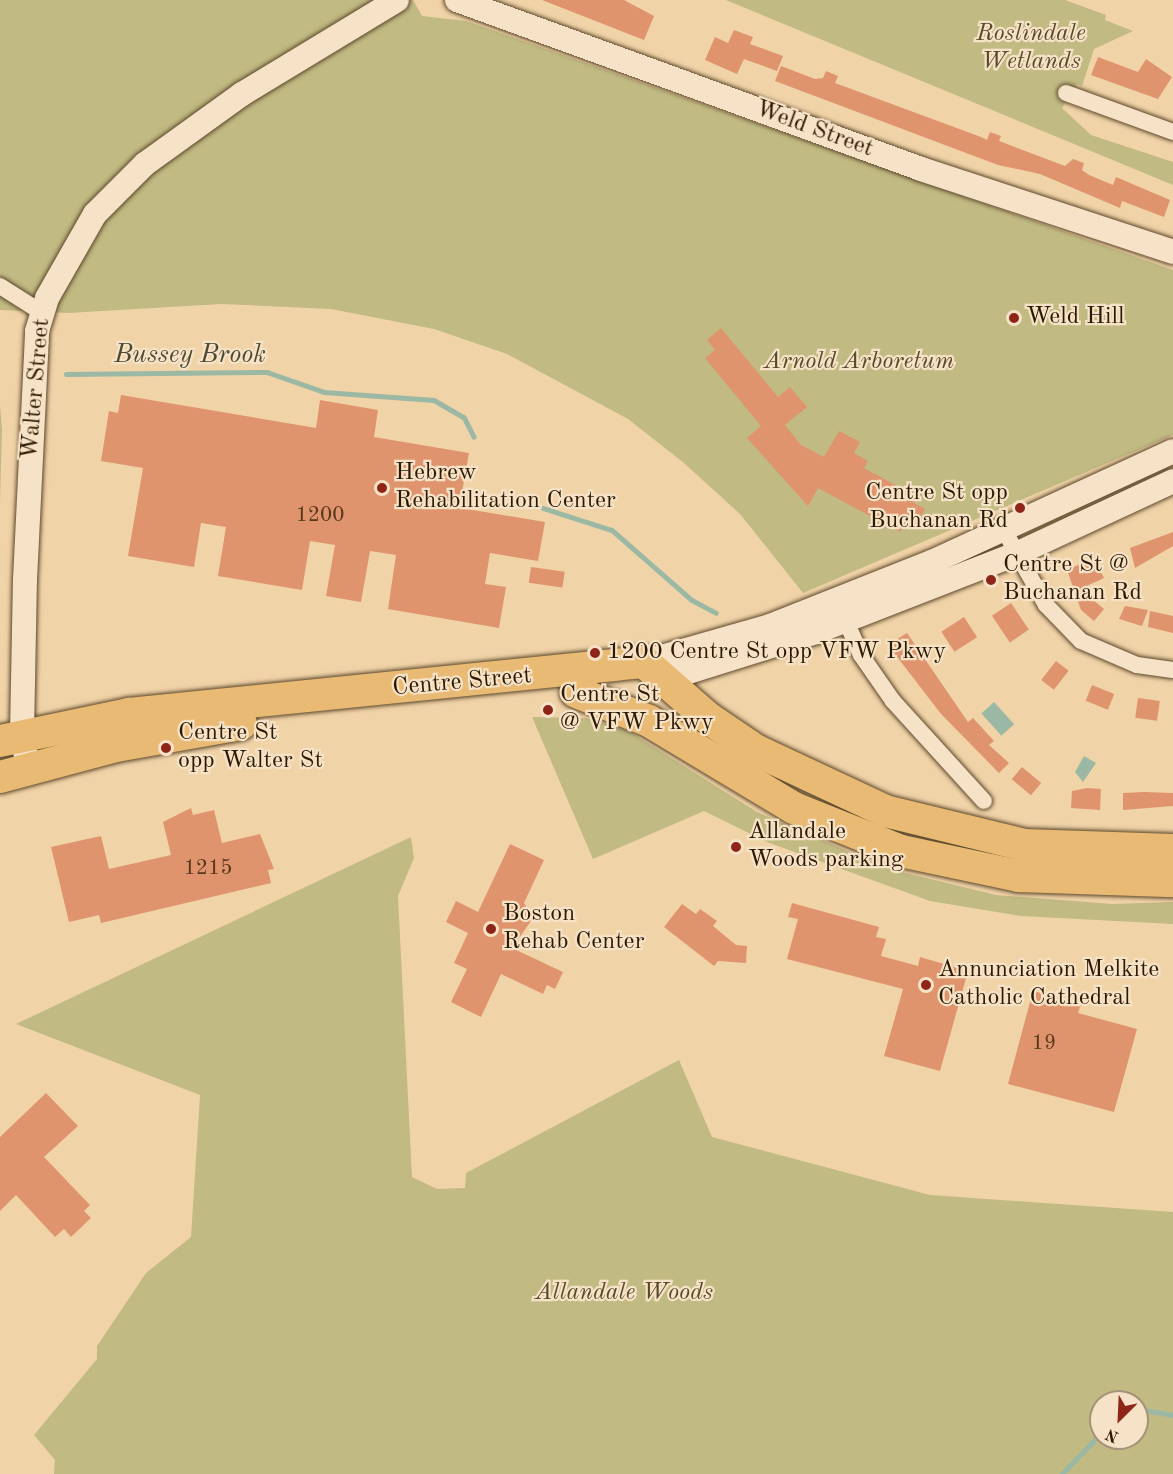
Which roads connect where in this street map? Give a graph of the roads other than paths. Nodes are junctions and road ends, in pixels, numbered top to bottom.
1 (397, 0) edge
2 (457, 0) edge
3 (1066, 93) dead end
4 (1173, 132) edge
5 (1173, 252) edge
6 (0, 286) edge
7 (41, 312) junction
8 (1173, 451) edge
9 (1135, 468) junction
10 (1173, 481) edge
11 (1146, 493) junction
12 (1004, 530) junction
13 (1016, 554) junction
14 (841, 610) junction
15 (1173, 670) edge
16 (653, 671) junction
17 (576, 692) junction
18 (11, 737) edge
19 (14, 772) edge
20 (984, 801) dead end
21 (1173, 850) edge
22 (1173, 881) edge

1 - 7 street, Walter Street
2 - 5 street, Weld Street
3 - 4 street
6 - 7 street
7 - 18 street, Walter Street
8 - 9 street, Centre Street
9 - 11 street
9 - 12 street, Centre Street
10 - 11 street, Centre Street
11 - 13 street, Centre Street
12 - 13 street
12 - 14 street, Centre Street
13 - 14 street, Centre Street
13 - 15 street
14 - 16 street, Centre Street
14 - 20 street
16 - 17 highway, Centre Street
16 - 18 highway, Centre Street
16 - 21 highway
17 - 19 highway, Centre Street
17 - 22 highway
18 - 19 street, Walter Street

